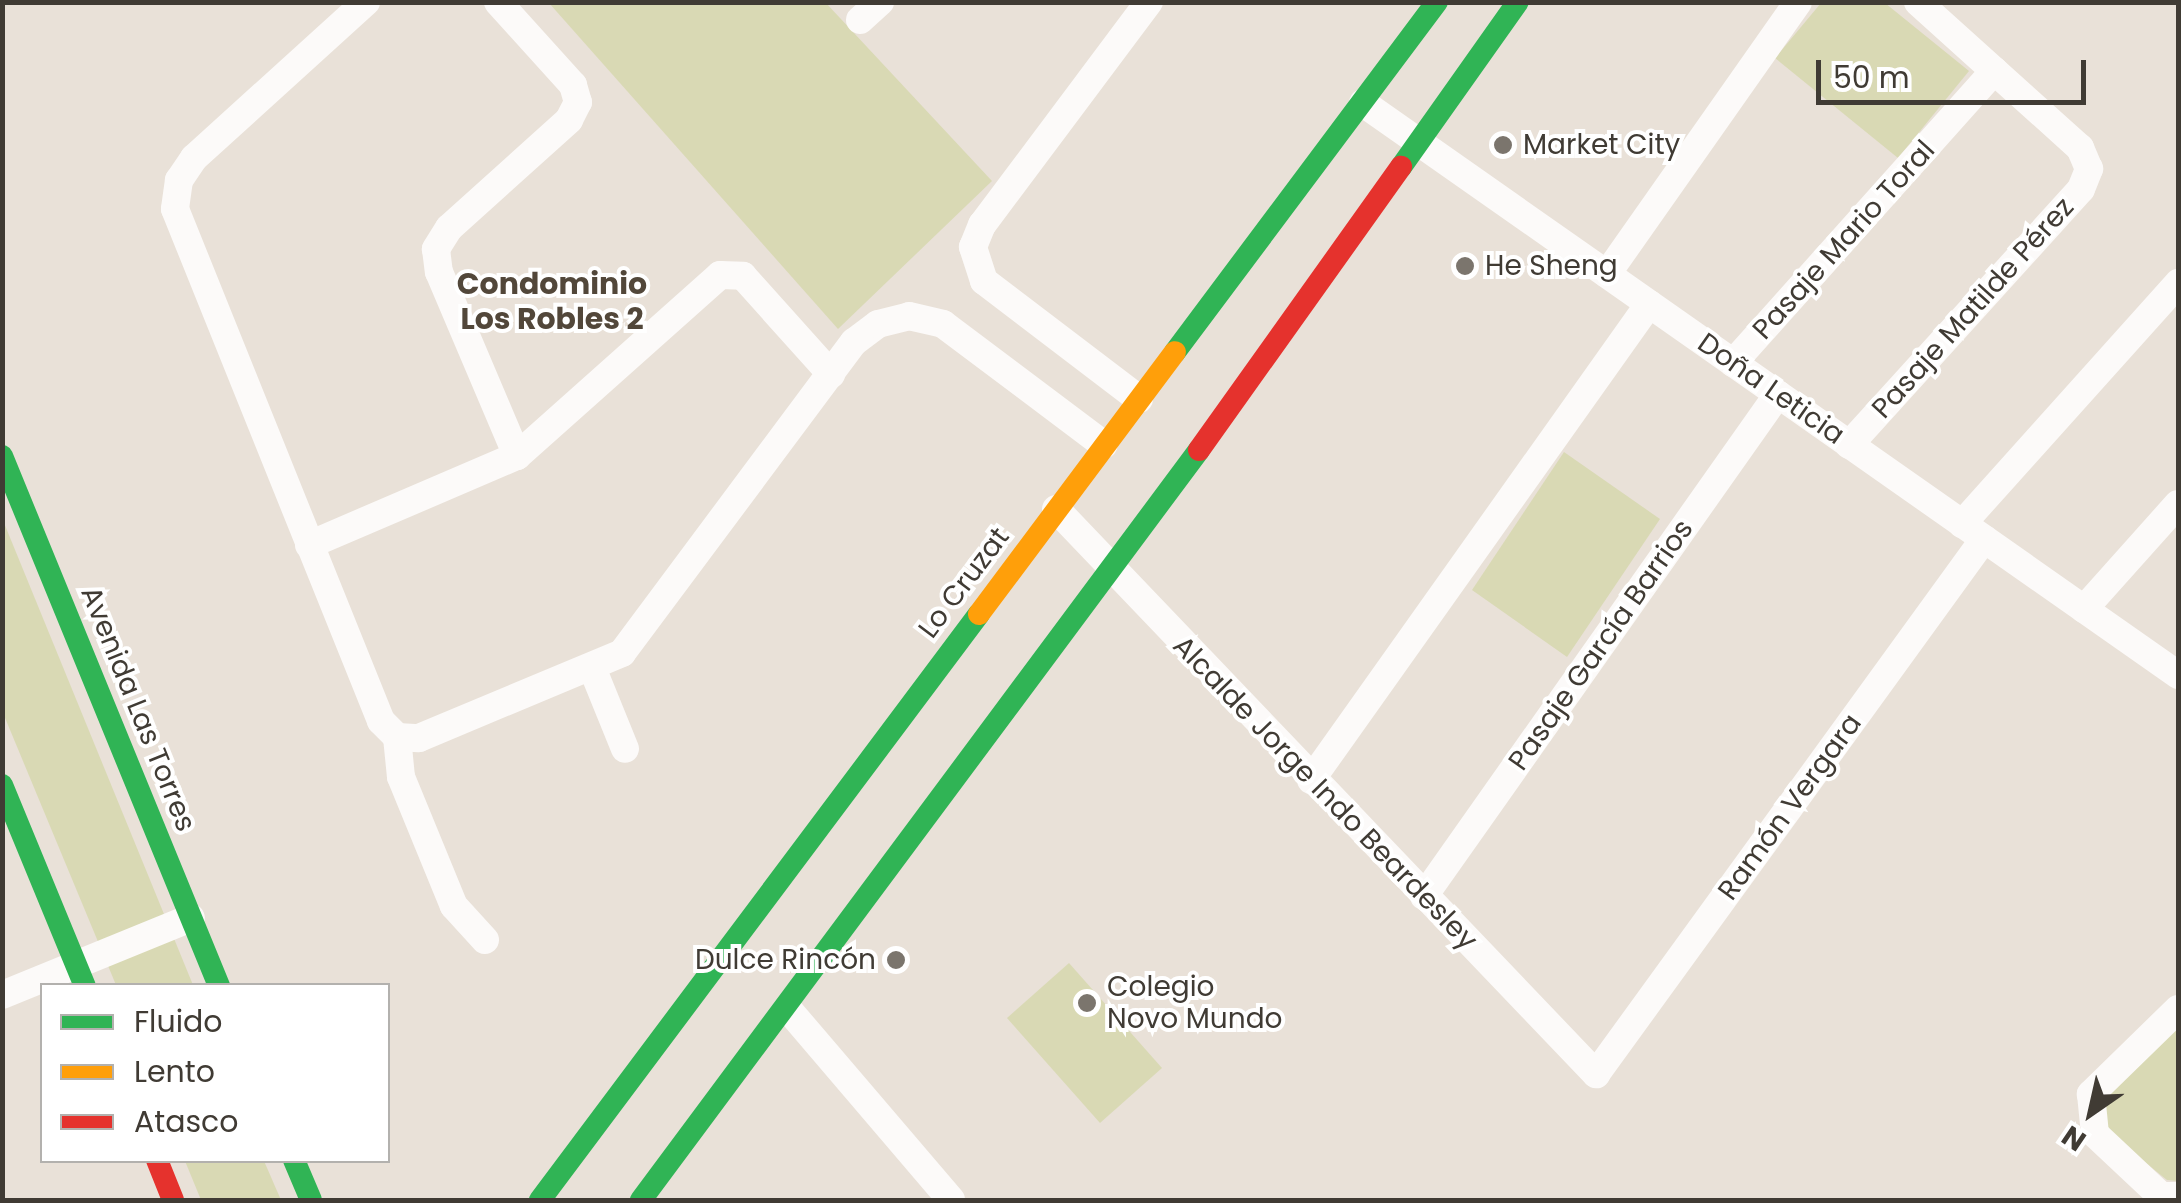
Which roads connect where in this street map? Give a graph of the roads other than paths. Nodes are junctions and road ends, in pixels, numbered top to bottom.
1 (366, 2) edge
2 (498, 2) edge
3 (1148, 2) edge
4 (1437, 2) edge
5 (1518, 2) edge
6 (1798, 2) edge
7 (1918, 2) edge
8 (1994, 71) junction
9 (1363, 103) junction
10 (1421, 143) junction
11 (1606, 274) junction
12 (2178, 282) edge
13 (1649, 304) junction
14 (1733, 363) junction
15 (831, 374) junction
16 (1778, 394) junction
17 (1139, 399) junction
18 (1849, 444) junction
19 (1104, 445) junction
20 (2, 456) edge
21 (517, 456) junction
22 (2178, 504) edge
23 (1056, 510) junction
24 (1973, 531) junction
25 (309, 545) junction
26 (1112, 574) junction
27 (2084, 609) junction
28 (593, 670) junction
29 (2178, 675) edge
30 (397, 737) junction
31 (624, 748) dead end
32 (1312, 780) junction
33 (2, 785) edge
34 (1424, 896) junction
35 (191, 918) junction
36 (485, 940) dead end
37 (80, 975) edge
38 (47, 983) edge
39 (218, 983) edge
40 (40, 985) edge
41 (2, 994) edge
42 (2178, 1009) edge
43 (788, 1010) junction
44 (1596, 1074) joint
45 (157, 1163) edge
46 (295, 1163) edge
47 (2178, 1196) edge
48 (173, 1200) edge
49 (311, 1200) edge
50 (540, 1200) edge
51 (642, 1200) edge
52 (951, 1200) edge

1 - 25 street
2 - 21 street
3 - 17 street
4 - 9 main road, Lo Cruzat
5 - 10 main road
6 - 11 street
7 - 8 street, Pasaje Matilde Pérez
8 - 14 street, Pasaje Mario Toral
8 - 18 street, Pasaje Matilde Pérez
9 - 10 street, Doña Leticia
9 - 17 main road, Lo Cruzat
10 - 11 street, Doña Leticia
10 - 26 main road
11 - 13 street, Doña Leticia
12 - 24 street, Ramón Vergara
13 - 14 street, Doña Leticia
13 - 32 street
14 - 16 street, Doña Leticia
15 - 19 street
15 - 21 street
15 - 28 street
16 - 18 street, Doña Leticia
16 - 34 street, Pasaje García Barrios
17 - 19 main road, Lo Cruzat
18 - 24 street, Doña Leticia
19 - 23 main road, Lo Cruzat
20 - 35 main road, Avenida Las Torres
21 - 25 street
22 - 27 street
23 - 26 street, Alcalde Jorge Indo Beardesley
23 - 50 main road, Lo Cruzat
24 - 27 street, Doña Leticia
24 - 44 street, Ramón Vergara
25 - 30 street
26 - 32 street, Alcalde Jorge Indo Beardesley
26 - 43 main road
27 - 29 street, Doña Leticia
28 - 30 street
28 - 31 street
30 - 36 street
32 - 34 street, Alcalde Jorge Indo Beardesley
33 - 37 main road
34 - 44 street, Alcalde Jorge Indo Beardesley
35 - 37 street
35 - 39 main road, Avenida Las Torres
37 - 38 street
40 - 41 street
42 - 47 street
43 - 51 main road
43 - 52 street
45 - 48 main road
46 - 49 main road

